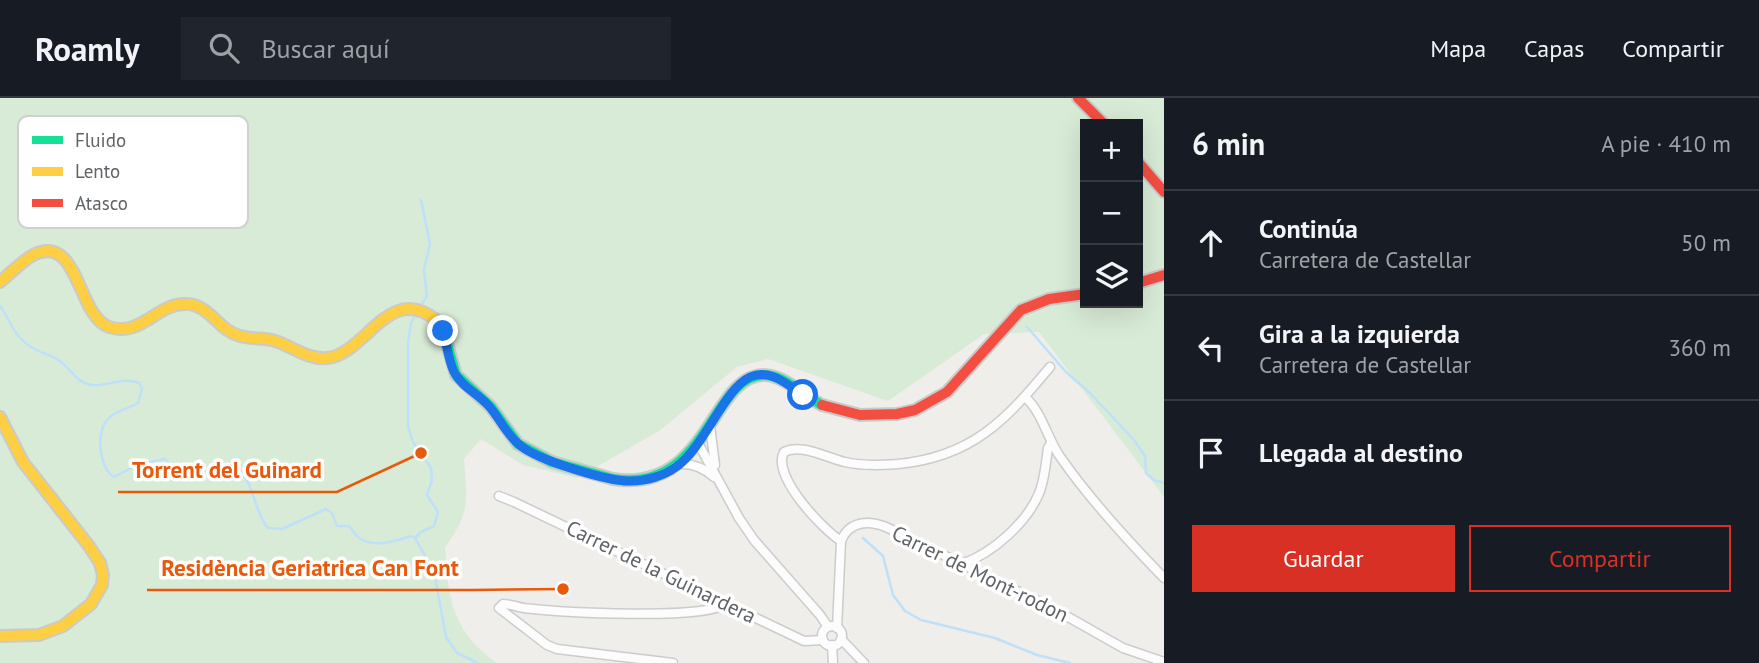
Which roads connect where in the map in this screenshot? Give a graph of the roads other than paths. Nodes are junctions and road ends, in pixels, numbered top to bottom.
1 (1078, 98) edge
2 (1099, 119) edge
3 (1143, 168) edge
4 (1164, 192) edge
5 (1164, 275) edge
6 (1143, 281) edge
7 (0, 282) edge
8 (1080, 295) edge
9 (1050, 367) dead end
10 (1025, 397) junction
11 (0, 418) edge
12 (710, 425) junction
13 (698, 443) junction
14 (1051, 443) junction
15 (680, 464) junction
16 (719, 482) junction
17 (499, 496) dead end
18 (841, 541) junction
19 (962, 564) junction
20 (1164, 578) edge
21 (728, 604) junction
22 (833, 627) junction
23 (0, 636) edge
24 (841, 639) junction
25 (823, 640) junction
26 (832, 645) junction
27 (1164, 662) edge
28 (673, 663) edge
29 (833, 663) edge
30 (864, 663) edge

1 - 2 street
3 - 4 street
5 - 6 street
7 - 15 street
8 - 12 street
9 - 10 street
10 - 14 street
10 - 18 street
11 - 23 street
12 - 13 street
12 - 16 street
13 - 15 street
13 - 16 street
14 - 19 street
14 - 20 street
15 - 16 street
16 - 22 street
17 - 21 street, Carrer de la Guinardera
18 - 19 street, Carrer de Mont-rodon
18 - 22 street
19 - 27 street, Carrer de Mont-rodon
21 - 25 street, Carrer de la Guinardera
21 - 28 street
22 - 24 street
22 - 25 street
24 - 26 street
24 - 30 street
25 - 26 street
26 - 29 street

